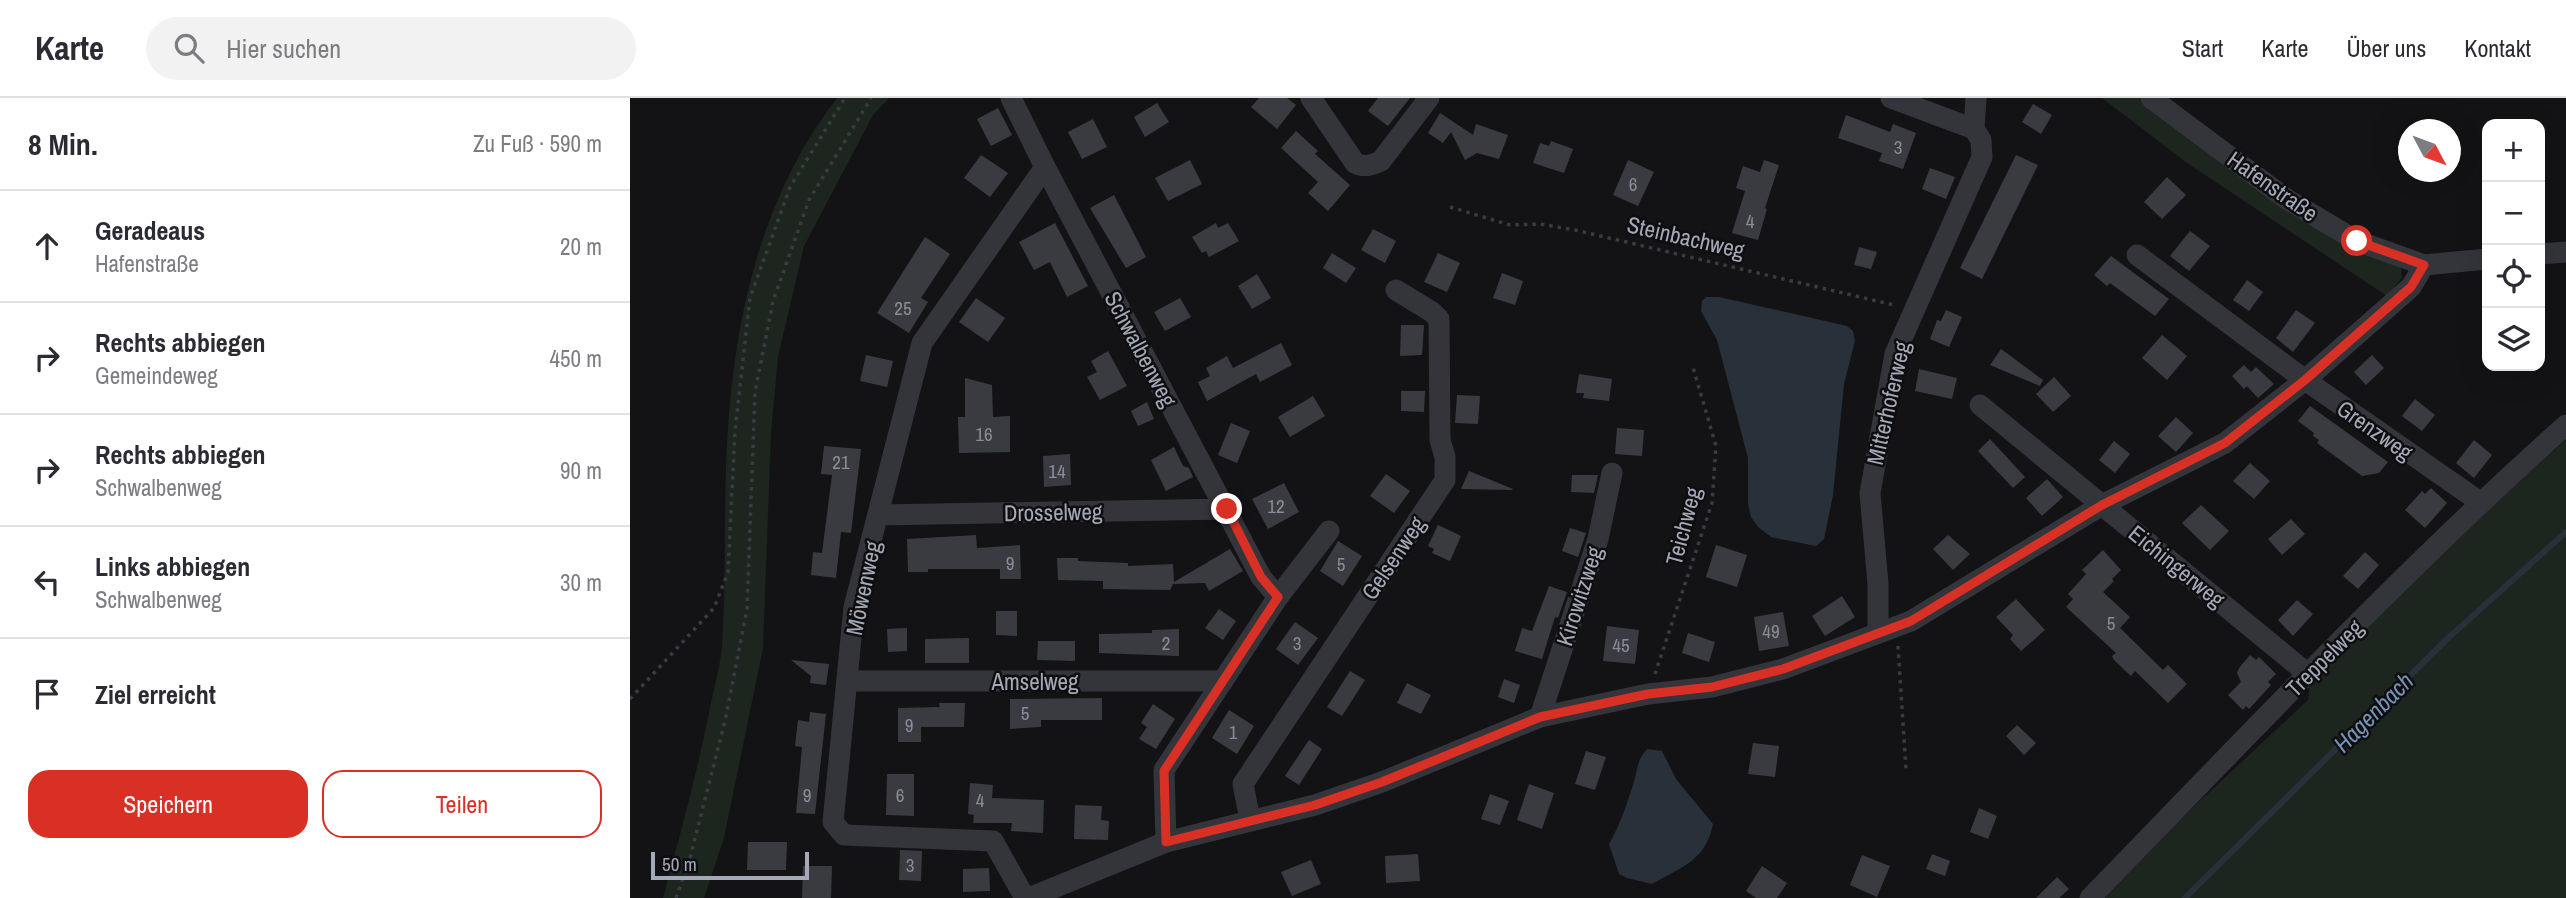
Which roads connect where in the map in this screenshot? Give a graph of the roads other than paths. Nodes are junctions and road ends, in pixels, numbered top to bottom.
1 (1011, 98) edge
2 (1311, 98) edge
3 (1429, 98) edge
4 (1891, 98) edge
5 (1976, 98) edge
6 (2151, 98) edge
7 (1974, 128) junction
8 (1045, 167) junction
9 (2566, 252) edge
10 (2545, 254) edge
11 (2137, 255) dead end
12 (2482, 259) edge
13 (2424, 265) junction
14 (1396, 289) dead end
15 (2305, 380) junction
16 (1980, 405) dead end
17 (2566, 425) edge
18 (1612, 473) dead end
19 (2480, 502) junction
20 (2102, 505) junction
21 (1227, 509) junction
22 (879, 514) junction
23 (1328, 531) dead end
24 (1278, 597) junction
25 (1888, 630) junction
26 (2308, 674) junction
27 (847, 681) junction
28 (1223, 681) junction
29 (1540, 717) junction
30 (1250, 820) junction
31 (1166, 842) junction
32 (1027, 898) edge
33 (2090, 898) edge

1 - 8 street, Schwalbenweg
2 - 3 street
4 - 7 street
5 - 7 street, Mitterhoferweg
6 - 13 street, Hafenstraße
7 - 25 street, Mitterhoferweg
8 - 21 street, Schwalbenweg
8 - 22 street, Möwenweg
9 - 10 street
11 - 15 street, Grenzweg
12 - 13 street, Hafenstraße
13 - 15 street
14 - 30 street, Gelsenweg
15 - 19 street, Grenzweg
15 - 20 street
16 - 20 street, Eichingerweg
17 - 19 street, Treppelweg
18 - 29 street, Kirowitzweg
19 - 26 street, Treppelweg
20 - 25 street
20 - 26 street, Eichingerweg
21 - 22 street, Drosselweg
21 - 24 street, Schwalbenweg
22 - 27 street, Möwenweg
23 - 24 street
24 - 28 street
25 - 29 street
26 - 33 street, Treppelweg
27 - 28 street, Amselweg
27 - 32 street, Möwenweg
28 - 31 street
29 - 30 street
30 - 31 street
31 - 32 street

